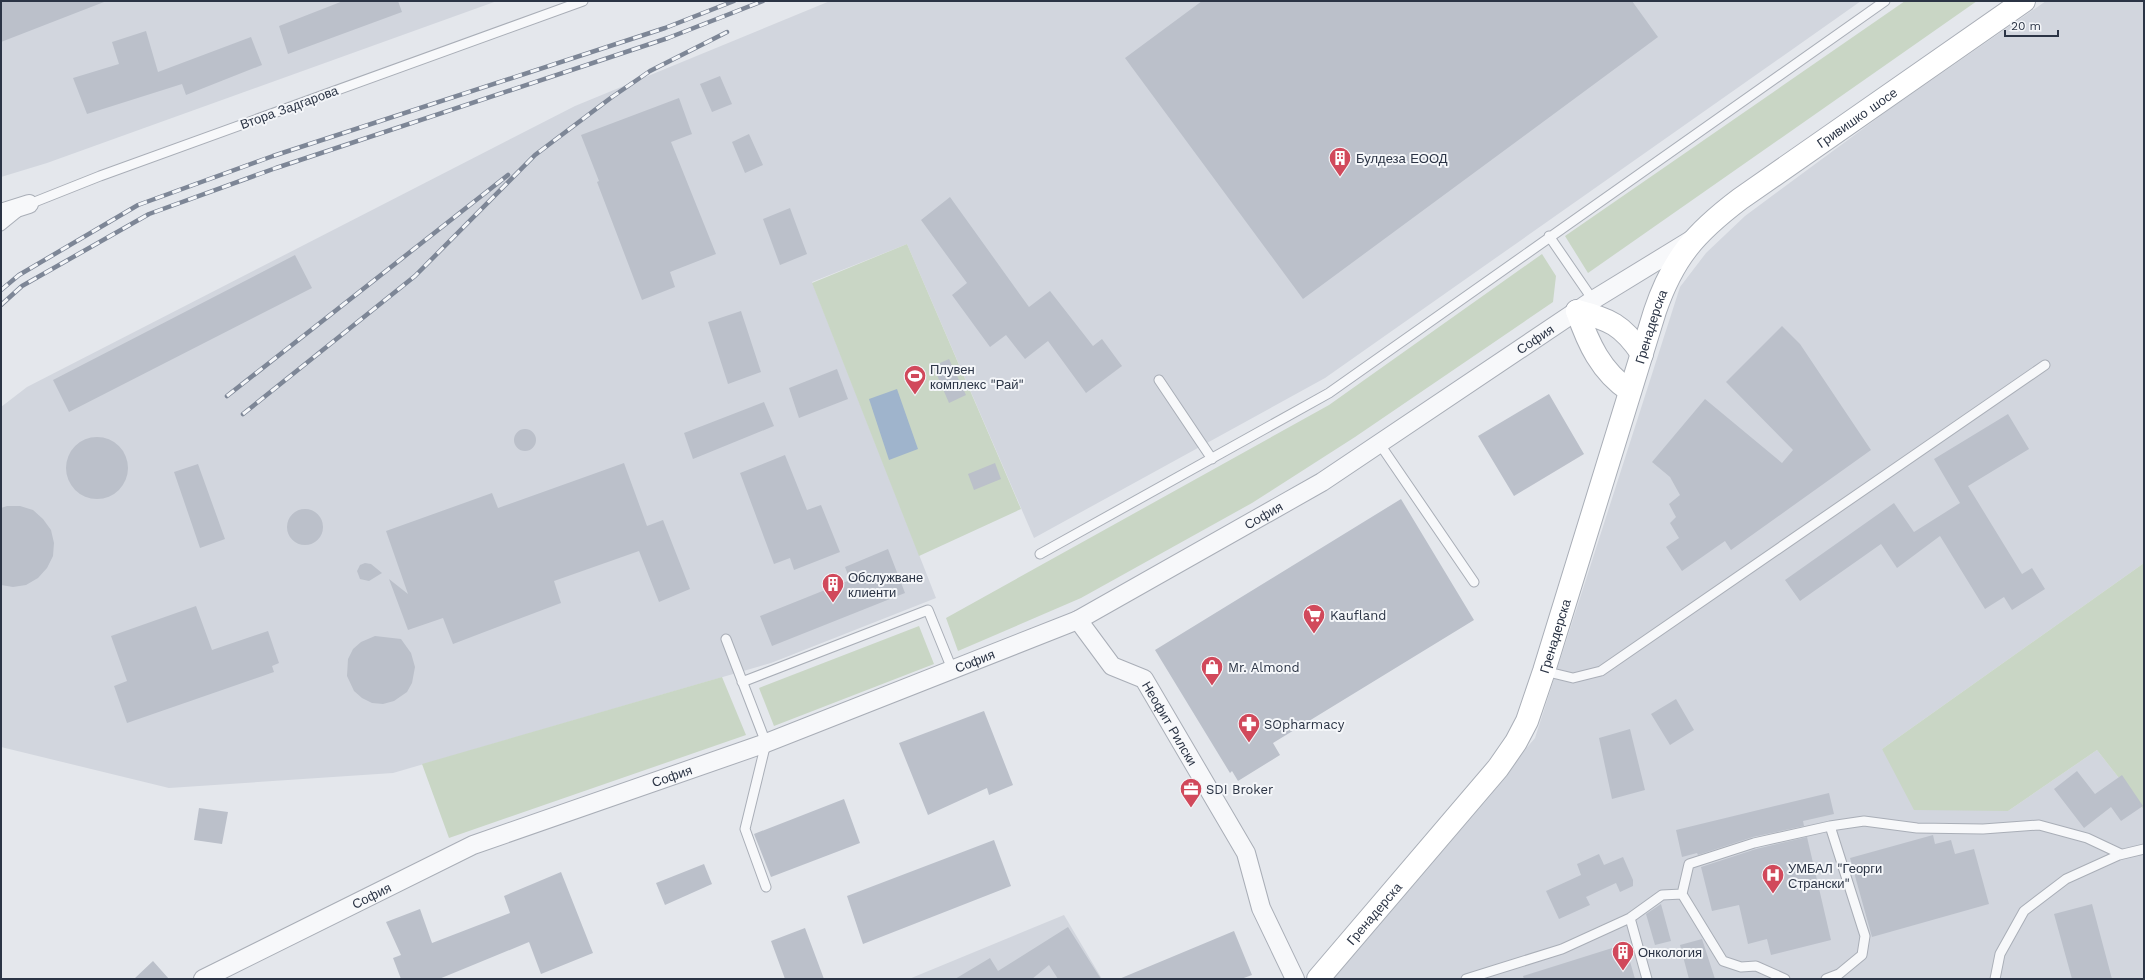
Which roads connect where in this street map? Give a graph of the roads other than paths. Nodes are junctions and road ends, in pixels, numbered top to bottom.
1 (583, 1) edge
2 (1885, 1) edge
3 (2024, 1) edge
4 (29, 204) junction
5 (1, 213) edge
6 (1, 226) edge
7 (1549, 236) junction
8 (1693, 239) junction
9 (1585, 305) junction
10 (1642, 354) junction
11 (2045, 365) dead end
12 (1159, 380) dead end
13 (1630, 391) junction
14 (1379, 443) junction
15 (1212, 459) junction
16 (1040, 554) dead end
17 (1474, 582) dead end
18 (1078, 620) junction
19 (726, 639) dead end
20 (952, 669) junction
21 (1544, 671) junction
22 (742, 682) junction
23 (766, 743) junction
24 (1830, 826) junction
25 (2144, 849) edge
26 (2121, 854) junction
27 (766, 887) dead end
28 (1682, 894) junction
29 (1630, 918) junction
30 (203, 979) edge
31 (1295, 979) edge
32 (1318, 979) edge
33 (1466, 979) edge
34 (1648, 979) edge
35 (1785, 979) edge
36 (1826, 979) edge
37 (1995, 979) edge

1 - 4 lane, Втора Задгарова
2 - 7 lane
3 - 8 street, Гривишко шосе
4 - 5 street
4 - 6 lane, Втора Задгарова
7 - 9 lane
7 - 15 lane
8 - 9 street, София
8 - 10 street, Гренадерска
9 - 10 street
9 - 13 street
9 - 14 street, София
10 - 13 street, Гренадерска
11 - 21 lane
12 - 15 lane
13 - 21 street, Гренадерска
14 - 17 lane
14 - 18 street, София
15 - 16 lane
18 - 20 street, София
18 - 31 street, Неофит Рилски
19 - 22 lane
20 - 22 lane
20 - 23 street, София
21 - 32 street, Гренадерска
22 - 23 lane
23 - 27 lane
23 - 30 street, София
24 - 26 lane
24 - 28 lane
24 - 36 lane
25 - 26 lane
26 - 37 lane
28 - 29 lane
28 - 35 lane
29 - 33 lane
29 - 34 lane

